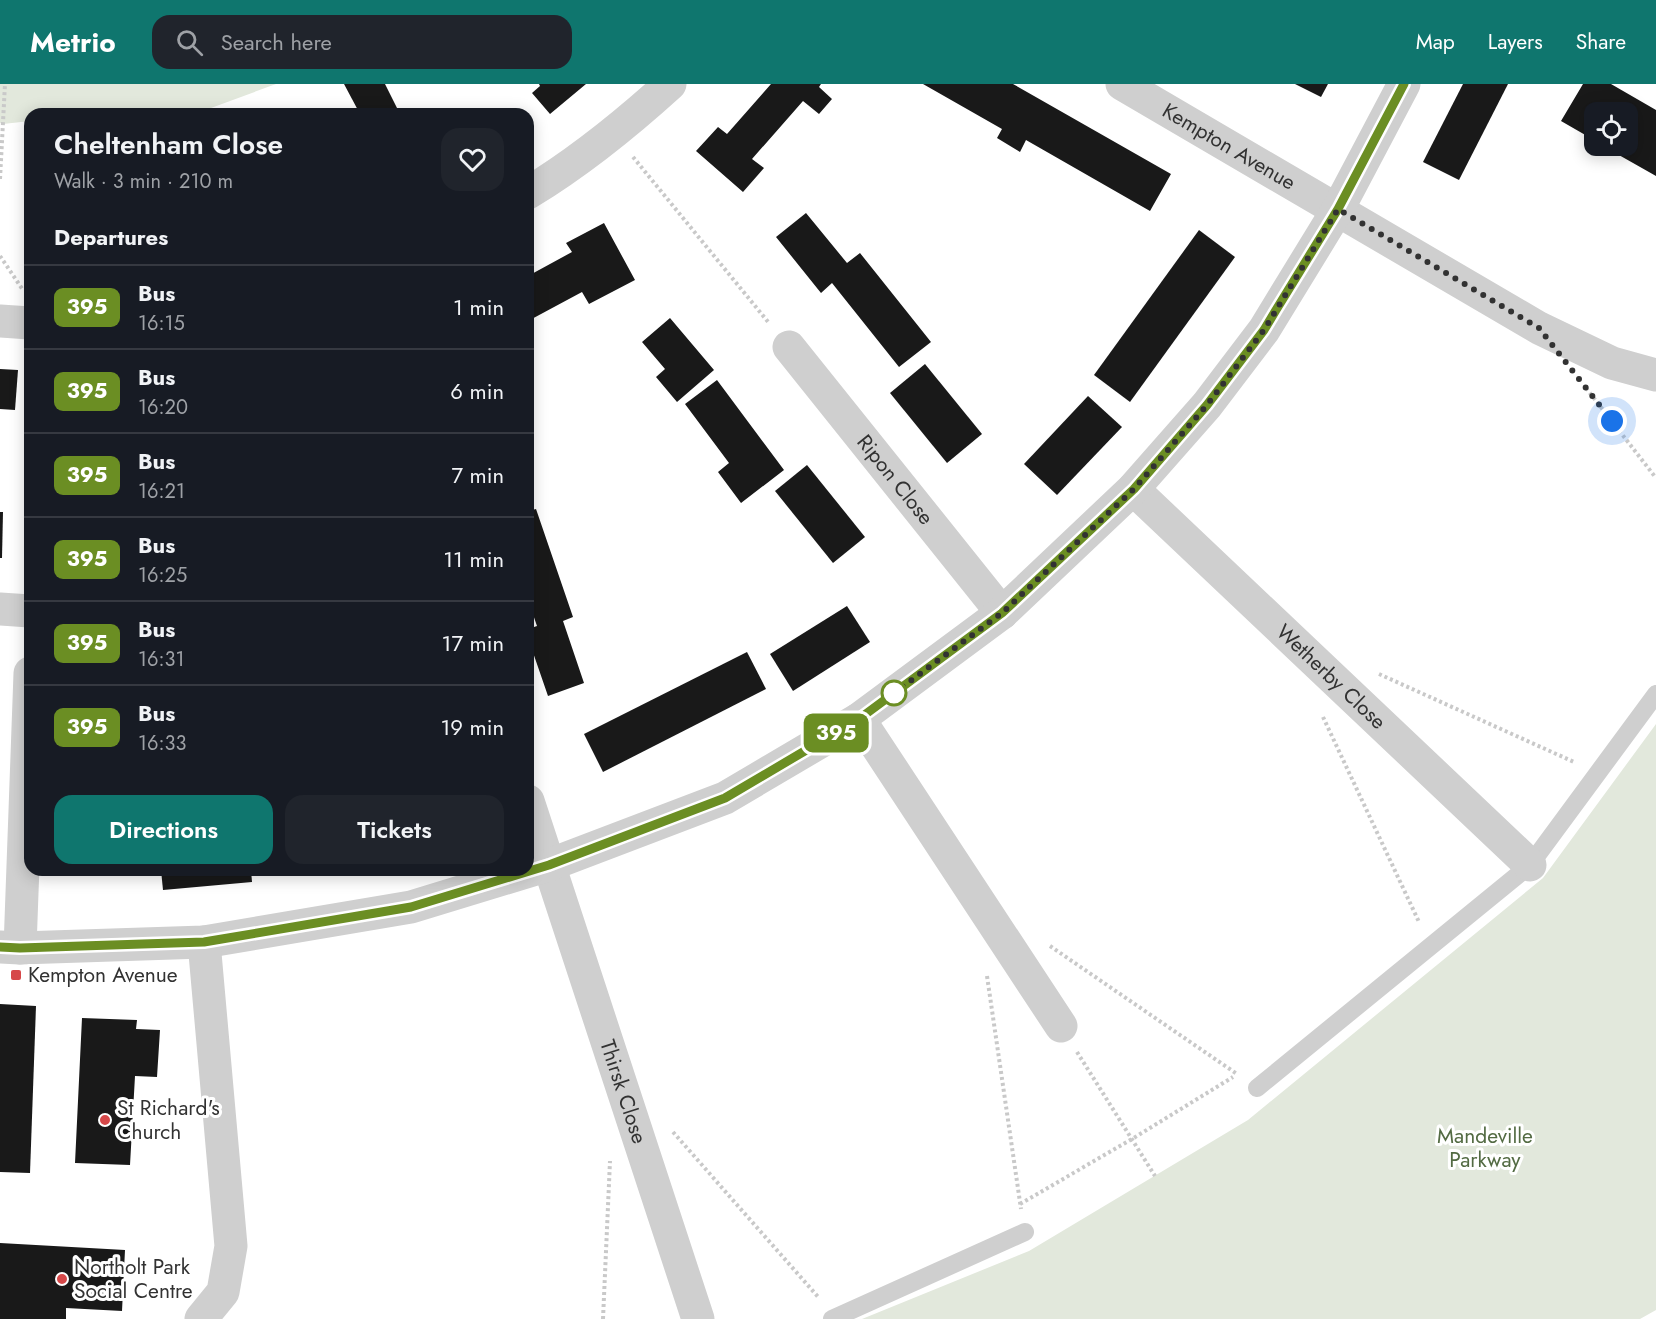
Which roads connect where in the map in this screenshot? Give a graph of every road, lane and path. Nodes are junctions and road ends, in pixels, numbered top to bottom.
1 (5, 84) edge
2 (670, 84) edge
3 (1122, 84) edge
4 (1404, 84) edge
5 (614, 133) junction
6 (0, 179) edge
7 (534, 189) edge
8 (1338, 209) junction
9 (0, 256) edge
10 (24, 301) edge
11 (24, 309) edge
12 (0, 321) edge
13 (789, 347) joint
14 (1656, 375) edge
15 (1583, 384) dead end
16 (1656, 478) edge
17 (1134, 489) junction
18 (0, 609) edge
19 (24, 611) edge
20 (1002, 613) junction
21 (1656, 694) edge
22 (859, 719) junction
23 (24, 756) edge
24 (534, 819) edge
25 (549, 865) junction
26 (1530, 865) junction
27 (534, 870) edge
28 (513, 876) edge
29 (1043, 941) dead end
30 (204, 942) junction
31 (10, 948) edge
32 (986, 975) dead end
33 (1061, 1026) joint
34 (1257, 1088) dead end
35 (1132, 1139) junction
36 (1155, 1176) dead end
37 (1020, 1204) junction
38 (1025, 1232) joint
39 (201, 1319) edge
40 (698, 1319) edge
41 (832, 1319) edge

1 - 6 path
2 - 5 street
3 - 8 street, Kempton Avenue
4 - 8 street
5 - 7 street
5 - 13 path
8 - 14 street, Kempton Avenue
8 - 17 street
9 - 10 path
11 - 12 street
13 - 20 street, Ripon Close
15 - 16 path
17 - 20 street
17 - 26 street, Wetherby Close
18 - 19 street
20 - 22 street
21 - 26 lane
22 - 25 street
22 - 33 street
23 - 31 street
24 - 25 street, Thirsk Close
25 - 27 street
25 - 40 street, Thirsk Close
26 - 34 lane
28 - 30 street
29 - 35 path
30 - 31 street
30 - 39 street
32 - 37 path
33 - 35 path
35 - 36 path
35 - 37 path
37 - 38 path
38 - 41 lane

